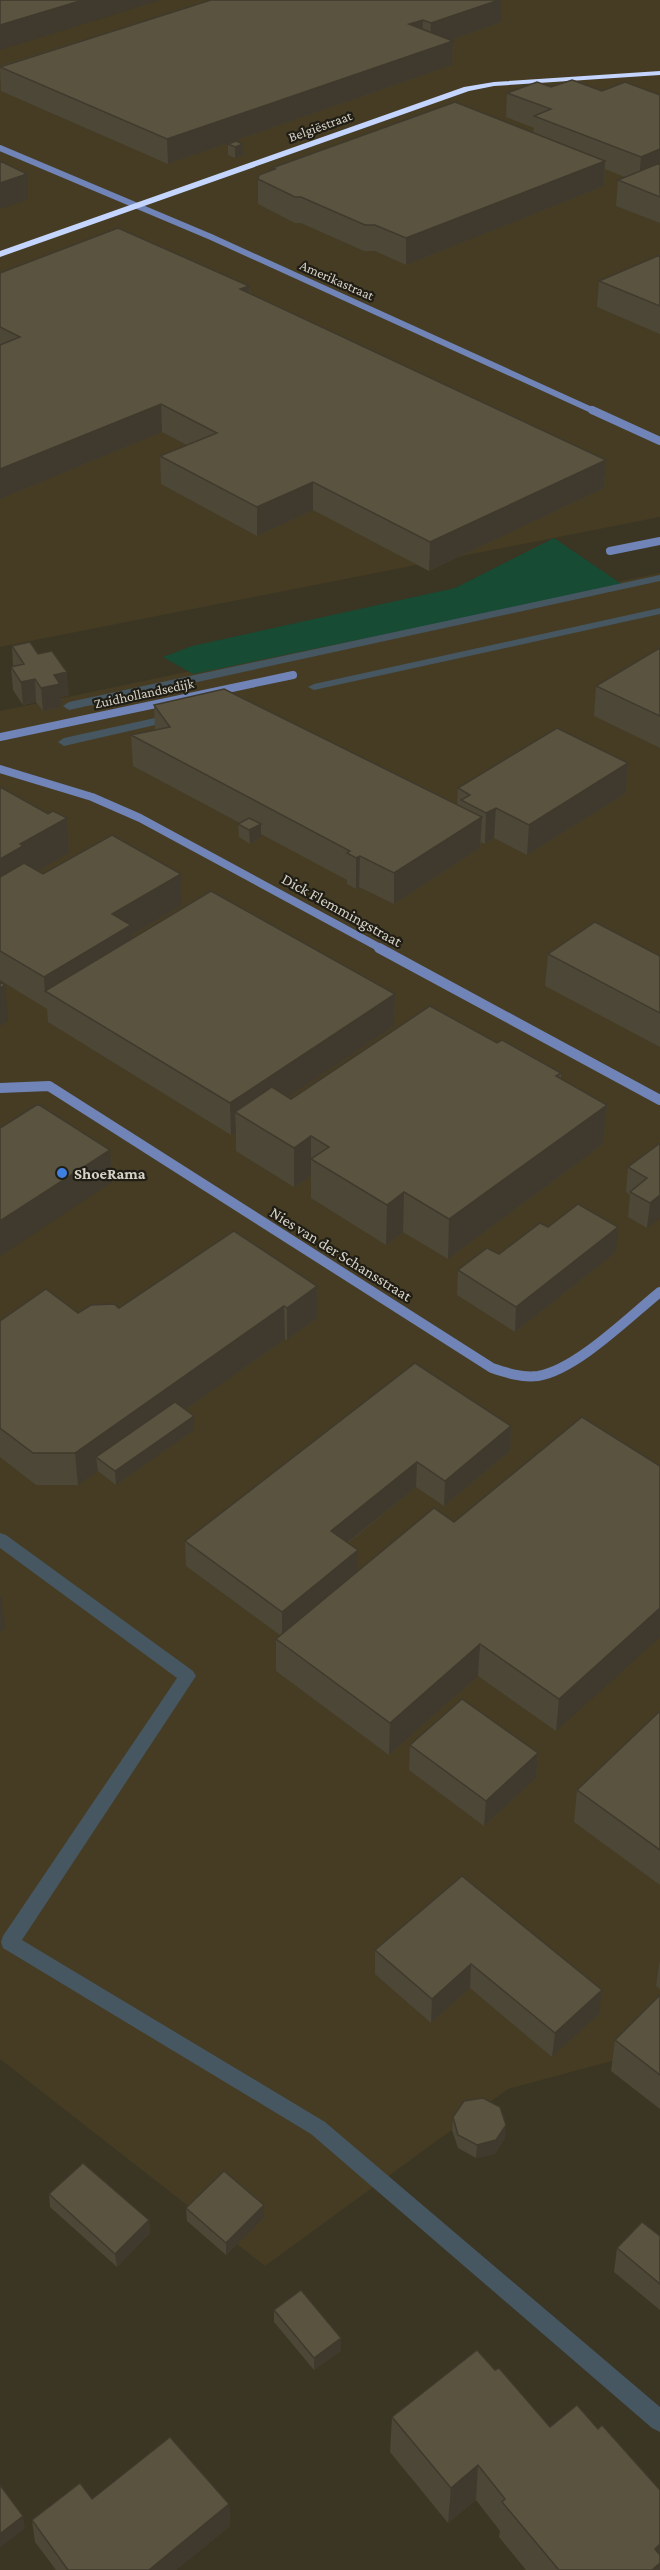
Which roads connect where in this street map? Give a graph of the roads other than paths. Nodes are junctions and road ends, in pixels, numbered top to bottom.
1 (660, 73) edge
2 (0, 148) edge
3 (137, 206) junction
4 (0, 254) edge
5 (660, 441) edge
6 (660, 541) edge
7 (610, 551) dead end
8 (293, 675) dead end
9 (0, 737) edge
10 (0, 769) edge
11 (0, 1088) edge
12 (660, 1100) edge
13 (660, 1292) edge

1 - 3 main road, Belgiëstraat
2 - 3 street, Amerikastraat
3 - 4 main road, Belgiëstraat
3 - 5 street, Amerikastraat
6 - 7 street
8 - 9 street, Zuidhollandsedijk
10 - 12 street, Dick Flemmingstraat
11 - 13 street, Nies van der Schansstraat

